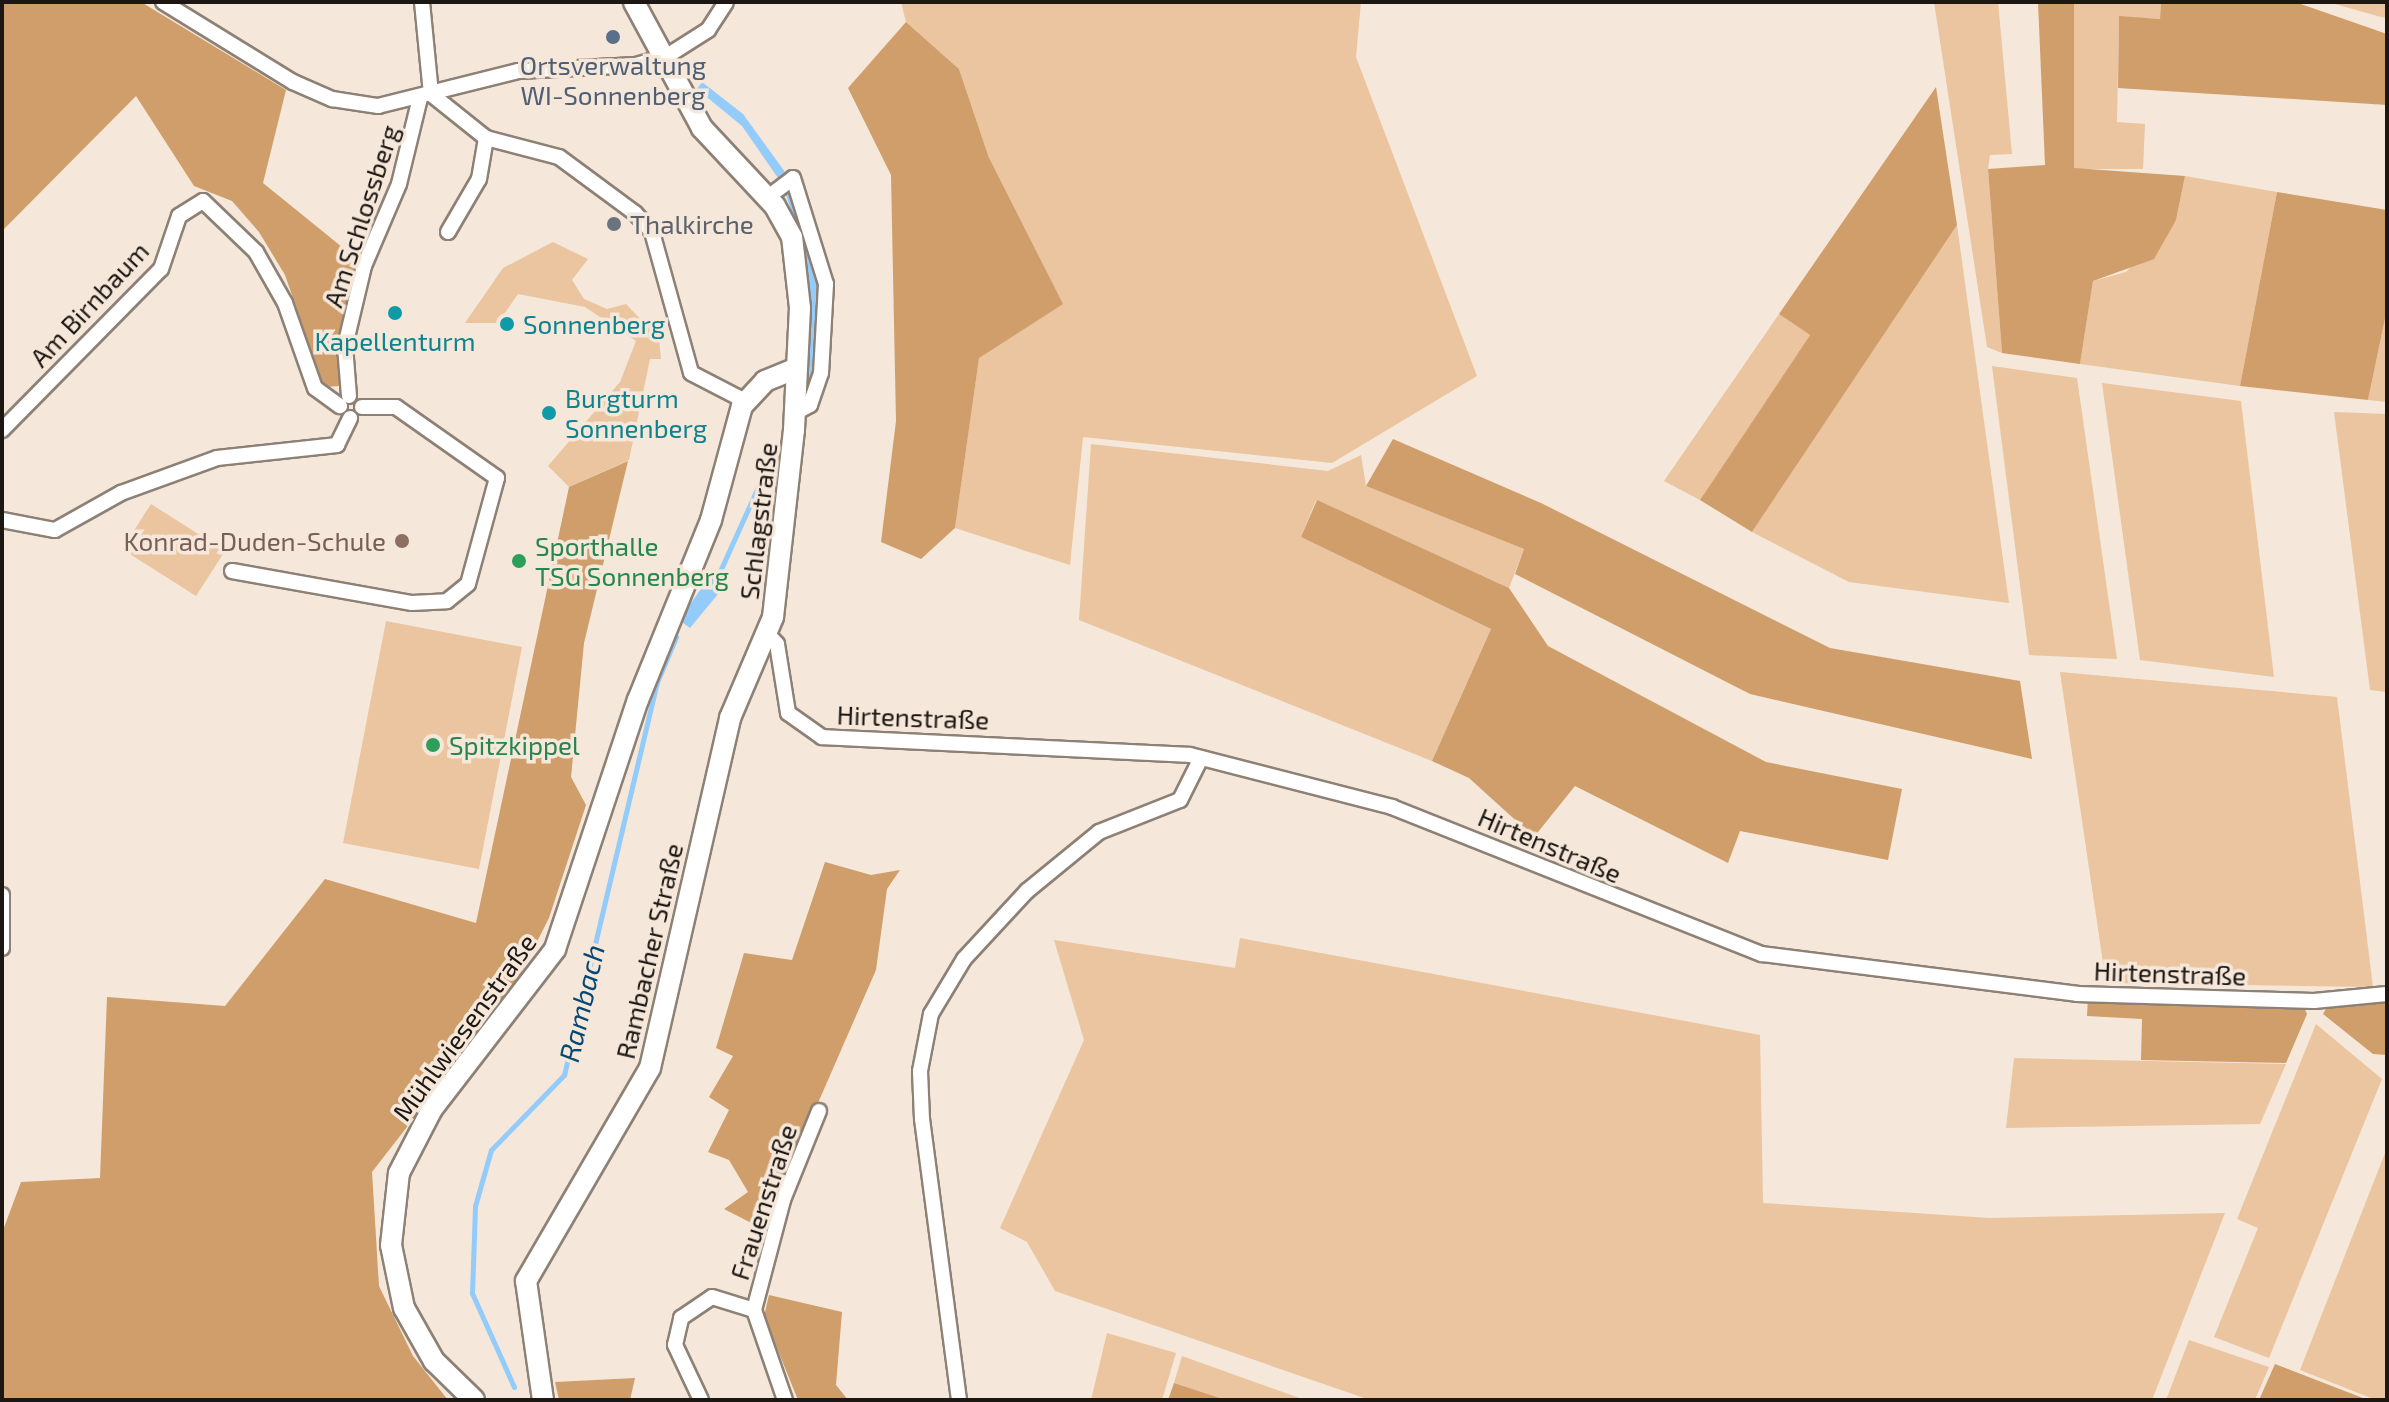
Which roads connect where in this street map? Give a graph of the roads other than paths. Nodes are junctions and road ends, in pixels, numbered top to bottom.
1 (163, 2) edge
2 (422, 2) edge
3 (634, 2) edge
4 (726, 2) edge
5 (667, 56) junction
6 (426, 96) junction
7 (486, 138) junction
8 (768, 197) junction
9 (448, 232) dead end
10 (794, 369) junction
11 (745, 401) junction
12 (346, 407) junction
13 (794, 414) junction
14 (2, 430) edge
15 (2, 520) edge
16 (232, 571) dead end
17 (767, 633) junction
18 (1201, 758) junction
19 (2, 895) edge
20 (2, 948) edge
21 (2387, 994) edge
22 (819, 1111) dead end
23 (754, 1310) junction
24 (474, 1400) edge
25 (542, 1400) edge
26 (701, 1400) edge
27 (785, 1400) edge
28 (959, 1400) edge

1 - 6 street
2 - 6 street, Am Schlossberg
3 - 5 main road, Schlagstraße
4 - 5 street
5 - 6 street
5 - 8 main road, Schlagstraße
6 - 7 street
6 - 12 street, Am Schlossberg
7 - 9 street
7 - 11 street
8 - 10 main road, Schlagstraße
8 - 13 street
10 - 11 main road
10 - 13 main road, Schlagstraße
11 - 24 main road, Mühlwiesenstraße
12 - 14 street, Am Birnbaum
12 - 15 street
12 - 16 street
13 - 17 main road, Schlagstraße
17 - 18 street, Hirtenstraße
17 - 25 main road, Rambacher Straße
18 - 21 street, Hirtenstraße
18 - 28 street
19 - 20 street
22 - 23 street, Frauenstraße
23 - 26 street
23 - 27 street, Frauenstraße

